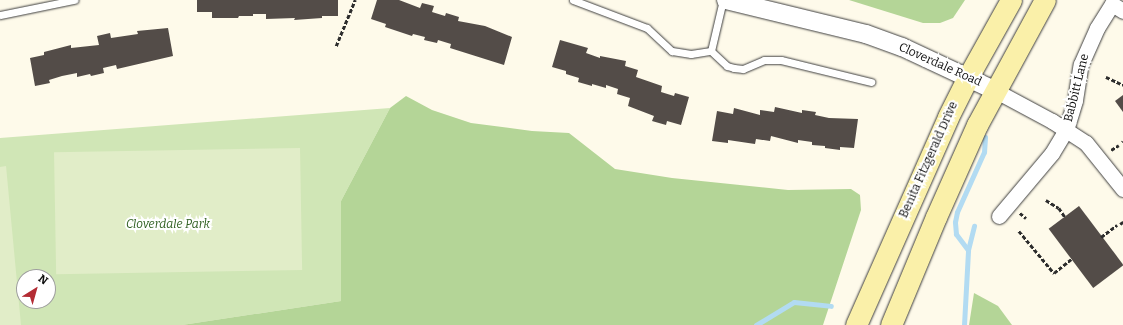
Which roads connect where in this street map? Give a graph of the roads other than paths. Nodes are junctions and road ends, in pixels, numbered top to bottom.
1 (74, 0) edge
2 (573, 0) edge
3 (724, 0) edge
4 (1011, 0) edge
5 (1045, 0) edge
6 (1123, 11) edge
7 (0, 15) edge
8 (711, 51) junction
9 (968, 77) junction
10 (871, 82) dead end
11 (996, 91) junction
12 (1066, 130) junction
13 (1123, 189) edge
14 (999, 216) dead end
15 (856, 325) edge
16 (891, 325) edge

1 - 7 lane
2 - 8 lane
3 - 8 lane
3 - 9 street, Cloverdale Road
4 - 9 main road, Benita Fitzgerald Drive
5 - 11 main road
6 - 12 street, Babbitt Lane
8 - 10 lane
9 - 11 street, Cloverdale Road
9 - 15 main road, Benita Fitzgerald Drive
11 - 12 street, Cloverdale Road
11 - 16 main road
12 - 13 street, Cloverdale Road
12 - 14 street, Babbitt Lane

